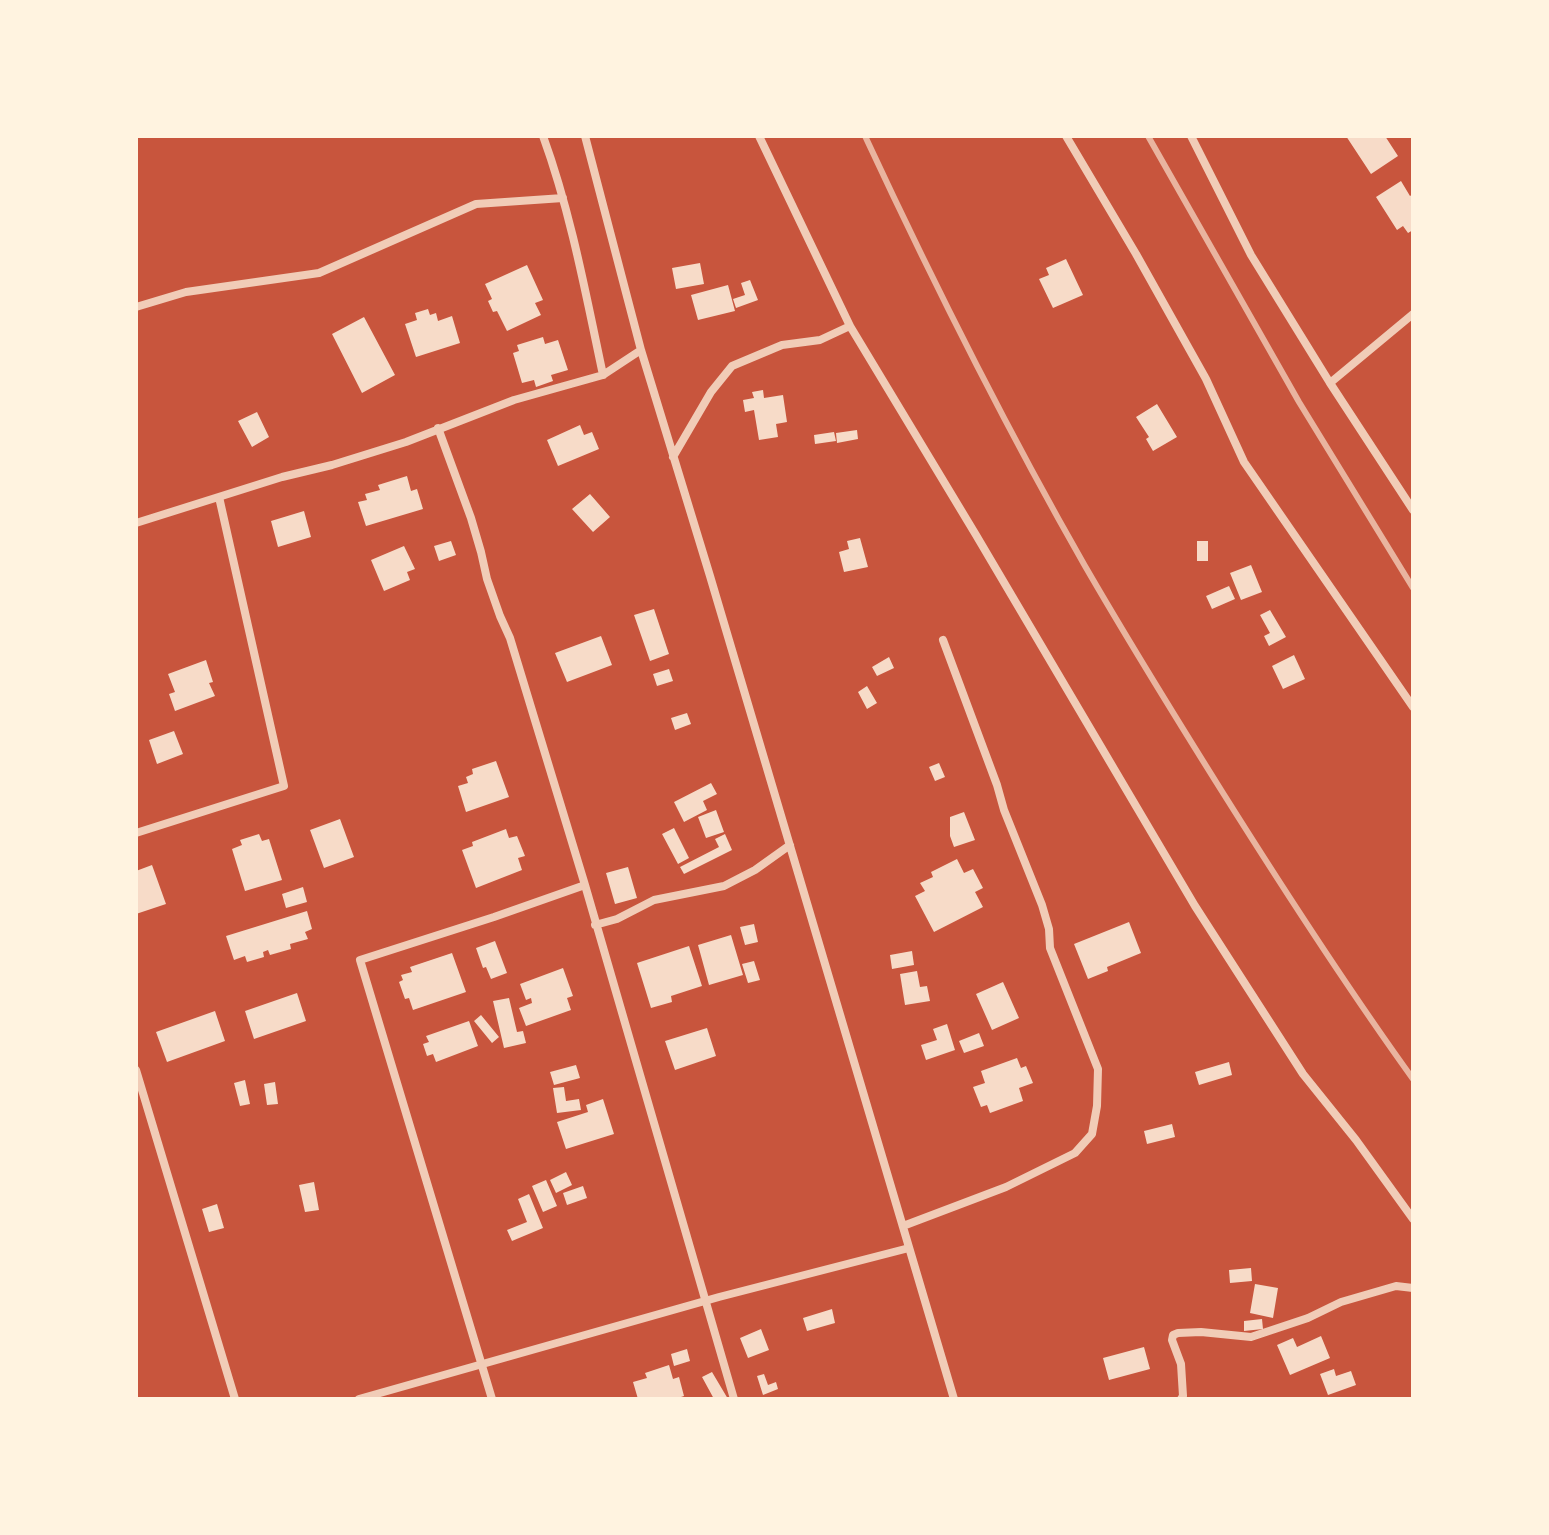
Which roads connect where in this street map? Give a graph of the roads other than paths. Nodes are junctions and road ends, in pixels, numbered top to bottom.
1 (543, 136) edge
2 (585, 136) edge
3 (759, 136) edge
4 (1066, 136) edge
5 (1191, 136) edge
6 (563, 198) junction
7 (136, 307) edge
8 (1413, 314) edge
9 (850, 326) junction
10 (641, 350) junction
11 (603, 375) junction
12 (1330, 383) junction
13 (438, 428) junction
14 (673, 457) junction
15 (219, 497) junction
16 (1413, 510) edge
17 (136, 523) edge
18 (943, 640) dead end
19 (1413, 707) edge
20 (136, 833) edge
21 (790, 845) junction
22 (585, 885) junction
23 (595, 925) junction
24 (136, 1070) edge
25 (1413, 1219) edge
26 (903, 1226) junction
27 (909, 1248) junction
28 (1413, 1288) edge
29 (705, 1301) junction
30 (482, 1364) junction
31 (235, 1399) edge
32 (359, 1399) edge
33 (492, 1399) edge
34 (734, 1399) edge
35 (954, 1399) edge
36 (1181, 1399) edge

1 - 6 street
2 - 10 street
3 - 9 street
4 - 19 street
5 - 12 street
6 - 7 street
6 - 11 street
8 - 12 street
9 - 14 street
9 - 25 street
10 - 11 street
10 - 14 street
11 - 13 street
12 - 16 street
13 - 15 street
13 - 22 street
14 - 21 street
15 - 17 street
15 - 20 street
18 - 26 street
21 - 23 street
21 - 26 street
22 - 23 street
22 - 30 street
23 - 29 street
24 - 31 street
26 - 27 street
27 - 29 street
27 - 35 street
28 - 36 street
29 - 30 street
29 - 34 street
30 - 32 street
30 - 33 street

